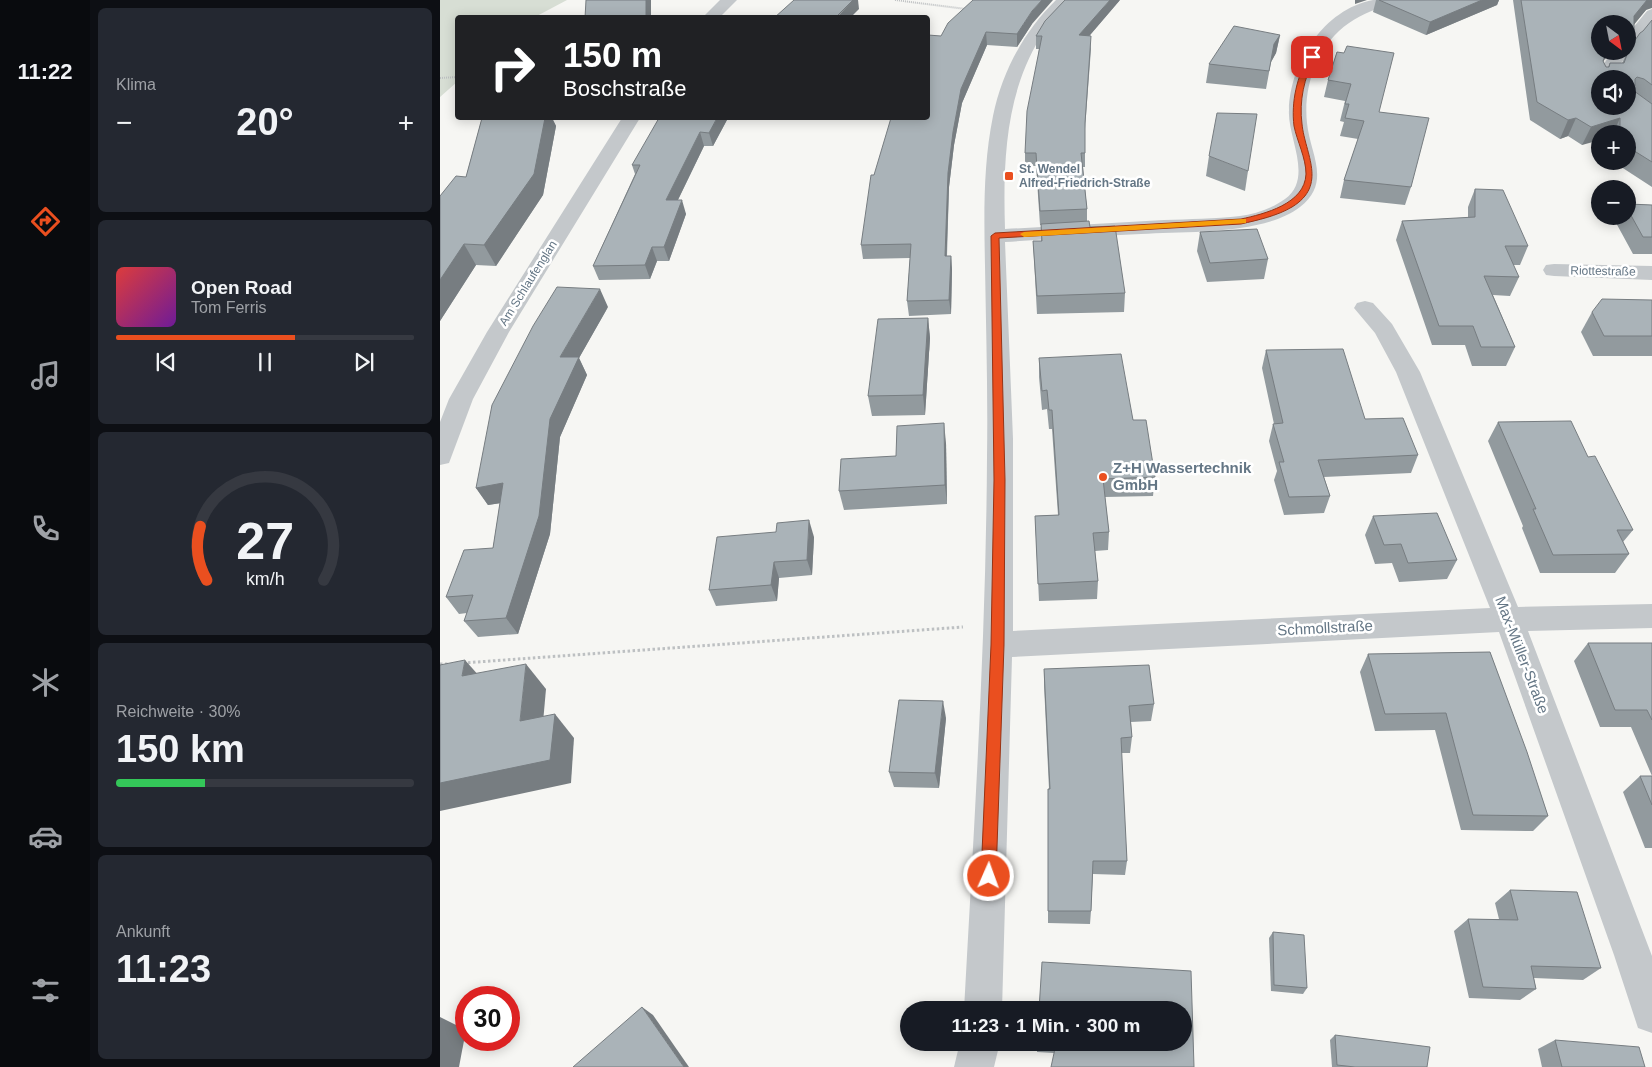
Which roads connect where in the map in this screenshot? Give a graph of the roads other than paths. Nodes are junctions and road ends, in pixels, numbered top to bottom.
1 (729, 0) edge
2 (1065, 0) edge
3 (1388, 0) edge
4 (1652, 14) edge
5 (712, 15) edge
6 (1636, 34) edge
7 (630, 120) edge
8 (995, 236) junction
9 (1554, 270) dead end
10 (1652, 273) edge
11 (1365, 308) dead end
12 (440, 456) edge
13 (1652, 616) edge
14 (1509, 619) junction
15 (998, 635) junction
16 (983, 1001) edge
17 (1652, 1014) edge
18 (978, 1051) edge
19 (974, 1067) edge

1 - 5 street
2 - 8 street
3 - 8 street
4 - 6 street
7 - 12 street, Am Schlaufenglan
8 - 15 street
9 - 10 street, Riottestraße
11 - 14 street, Max-Müller-Straße
13 - 14 street, Schmollstraße
14 - 15 street, Schmollstraße
14 - 17 street, Max-Müller-Straße
15 - 16 street
18 - 19 street

